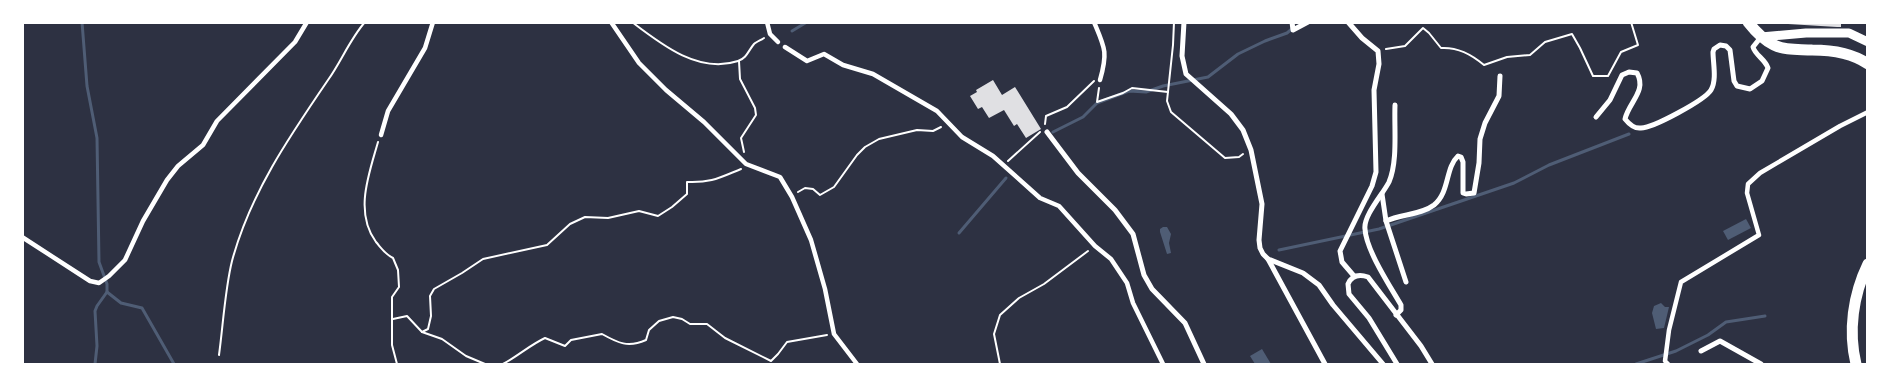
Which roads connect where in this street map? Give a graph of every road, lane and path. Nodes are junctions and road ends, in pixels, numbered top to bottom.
1 (308, 22) edge
2 (365, 22) edge
3 (433, 22) edge
4 (611, 22) edge
5 (632, 22) edge
6 (767, 22) edge
7 (1094, 22) edge
8 (1174, 22) edge
9 (1184, 22) edge
10 (1292, 22) edge
11 (1308, 22) edge
12 (1348, 22) edge
13 (1631, 22) edge
14 (1748, 22) edge
15 (770, 34) junction
16 (1761, 37) junction
17 (778, 42) dead end
18 (1868, 42) edge
19 (785, 47) dead end
20 (1378, 51) junction
21 (739, 60) junction
22 (1868, 64) edge
23 (1500, 76) dead end
24 (1100, 80) junction
25 (1168, 92) junction
26 (1395, 105) dead end
27 (1868, 112) edge
28 (1596, 117) dead end
29 (948, 123) junction
30 (1047, 132) dead end
31 (381, 135) joint
32 (1251, 150) junction
33 (746, 164) junction
34 (1002, 166) junction
35 (1382, 194) junction
36 (792, 197) junction
37 (1386, 221) junction
38 (22, 237) edge
39 (1095, 246) junction
40 (1268, 259) junction
41 (1868, 264) edge
42 (1354, 276) junction
43 (1406, 282) dead end
44 (1396, 315) junction
45 (393, 319) junction
46 (422, 332) junction
47 (834, 334) junction
48 (1701, 351) dead end
49 (219, 356) dead end
50 (397, 364) edge
51 (485, 364) edge
52 (503, 364) edge
53 (858, 364) edge
54 (1000, 364) edge
55 (1163, 364) edge
56 (1204, 364) edge
57 (1326, 364) edge
58 (1383, 364) edge
59 (1397, 364) edge
60 (1432, 364) edge
61 (1668, 364) edge
62 (1761, 364) edge
63 (1856, 364) edge

1 - 38 street
2 - 49 path
3 - 31 street
4 - 33 street
5 - 21 path
6 - 15 street
7 - 24 street
8 - 25 path
9 - 32 street
10 - 11 street
12 - 20 street
13 - 20 path
14 - 16 main road
15 - 17 street
15 - 21 path
16 - 18 street
16 - 22 main road
16 - 28 street
19 - 29 street
20 - 42 street
21 - 33 path
23 - 37 street
24 - 25 path
24 - 34 path
25 - 32 path
26 - 35 street
27 - 61 street
29 - 34 street
29 - 36 path
30 - 56 street
31 - 45 path
32 - 40 street
33 - 36 street
33 - 46 path
34 - 39 street
35 - 37 street
35 - 44 street
36 - 47 street
37 - 43 street
39 - 54 path
39 - 55 street
40 - 57 street
40 - 58 street
41 - 63 main road
42 - 44 street
42 - 59 street
44 - 60 street
45 - 46 path
45 - 50 path
46 - 51 path
47 - 52 path
47 - 53 street
48 - 62 street

